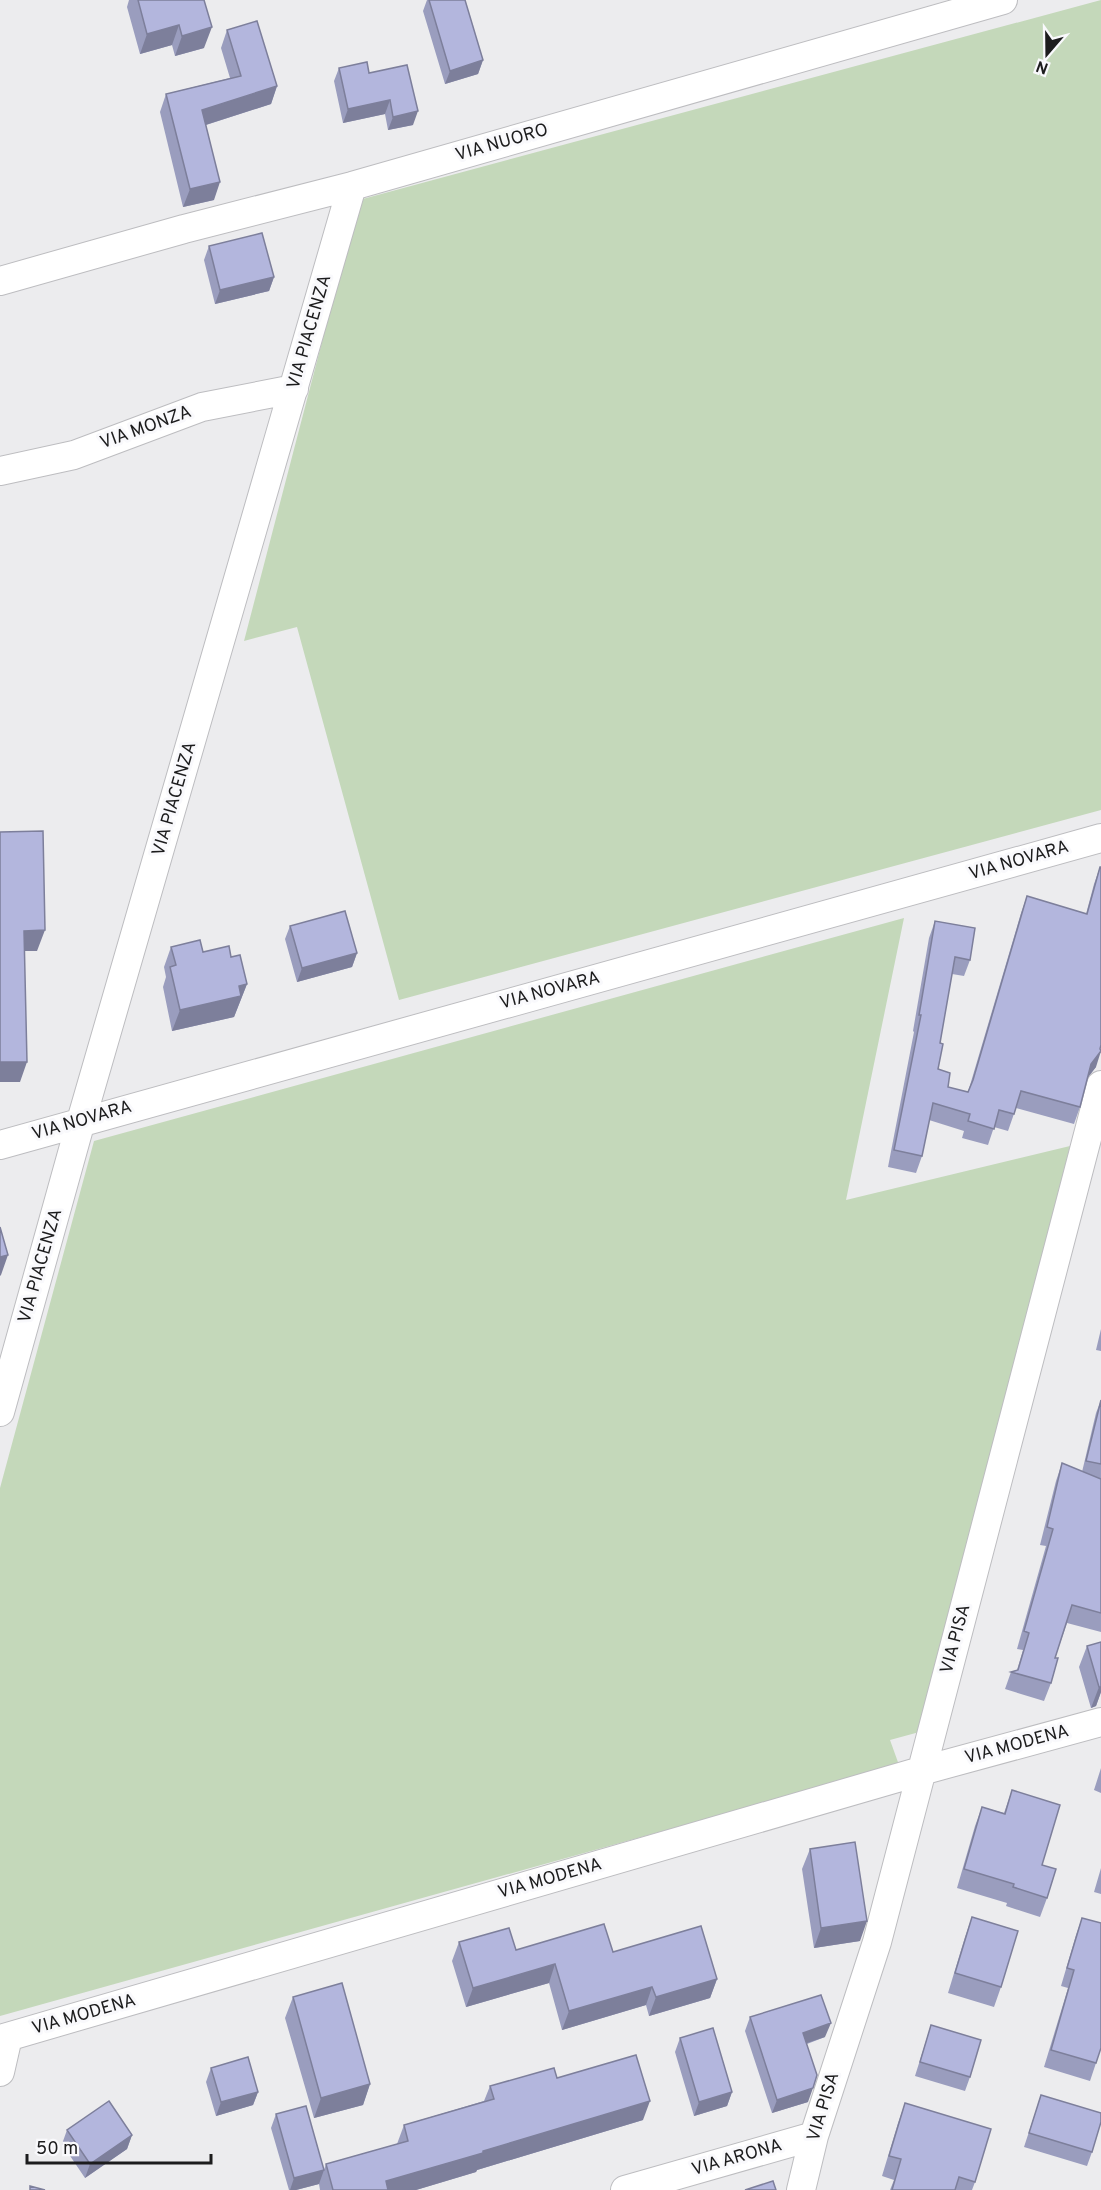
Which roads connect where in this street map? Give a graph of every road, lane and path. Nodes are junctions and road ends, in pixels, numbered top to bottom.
1 (1003, 0) edge
2 (352, 186) junction
3 (0, 280) edge
4 (294, 389) junction
5 (0, 471) edge
6 (1101, 838) edge
7 (1101, 1085) edge
8 (81, 1121) junction
9 (0, 1145) edge
10 (0, 1412) edge
11 (1101, 1722) edge
12 (921, 1771) junction
13 (4, 2038) edge
14 (0, 2072) edge
15 (814, 2136) junction
16 (625, 2190) edge
17 (801, 2190) edge

1 - 2 street, VIA NUORO
2 - 3 street, VIA NUORO
2 - 4 street, VIA PIACENZA
4 - 5 street, VIA MONZA
4 - 8 street, VIA PIACENZA
6 - 8 street, VIA NOVARA
7 - 12 street, VIA PISA
8 - 9 street, VIA NOVARA
8 - 10 street, VIA PIACENZA
11 - 12 street, VIA MODENA
12 - 13 street, VIA MODENA
12 - 15 street, VIA PISA
13 - 14 street
15 - 16 street, VIA ARONA
15 - 17 street, VIA PISA

